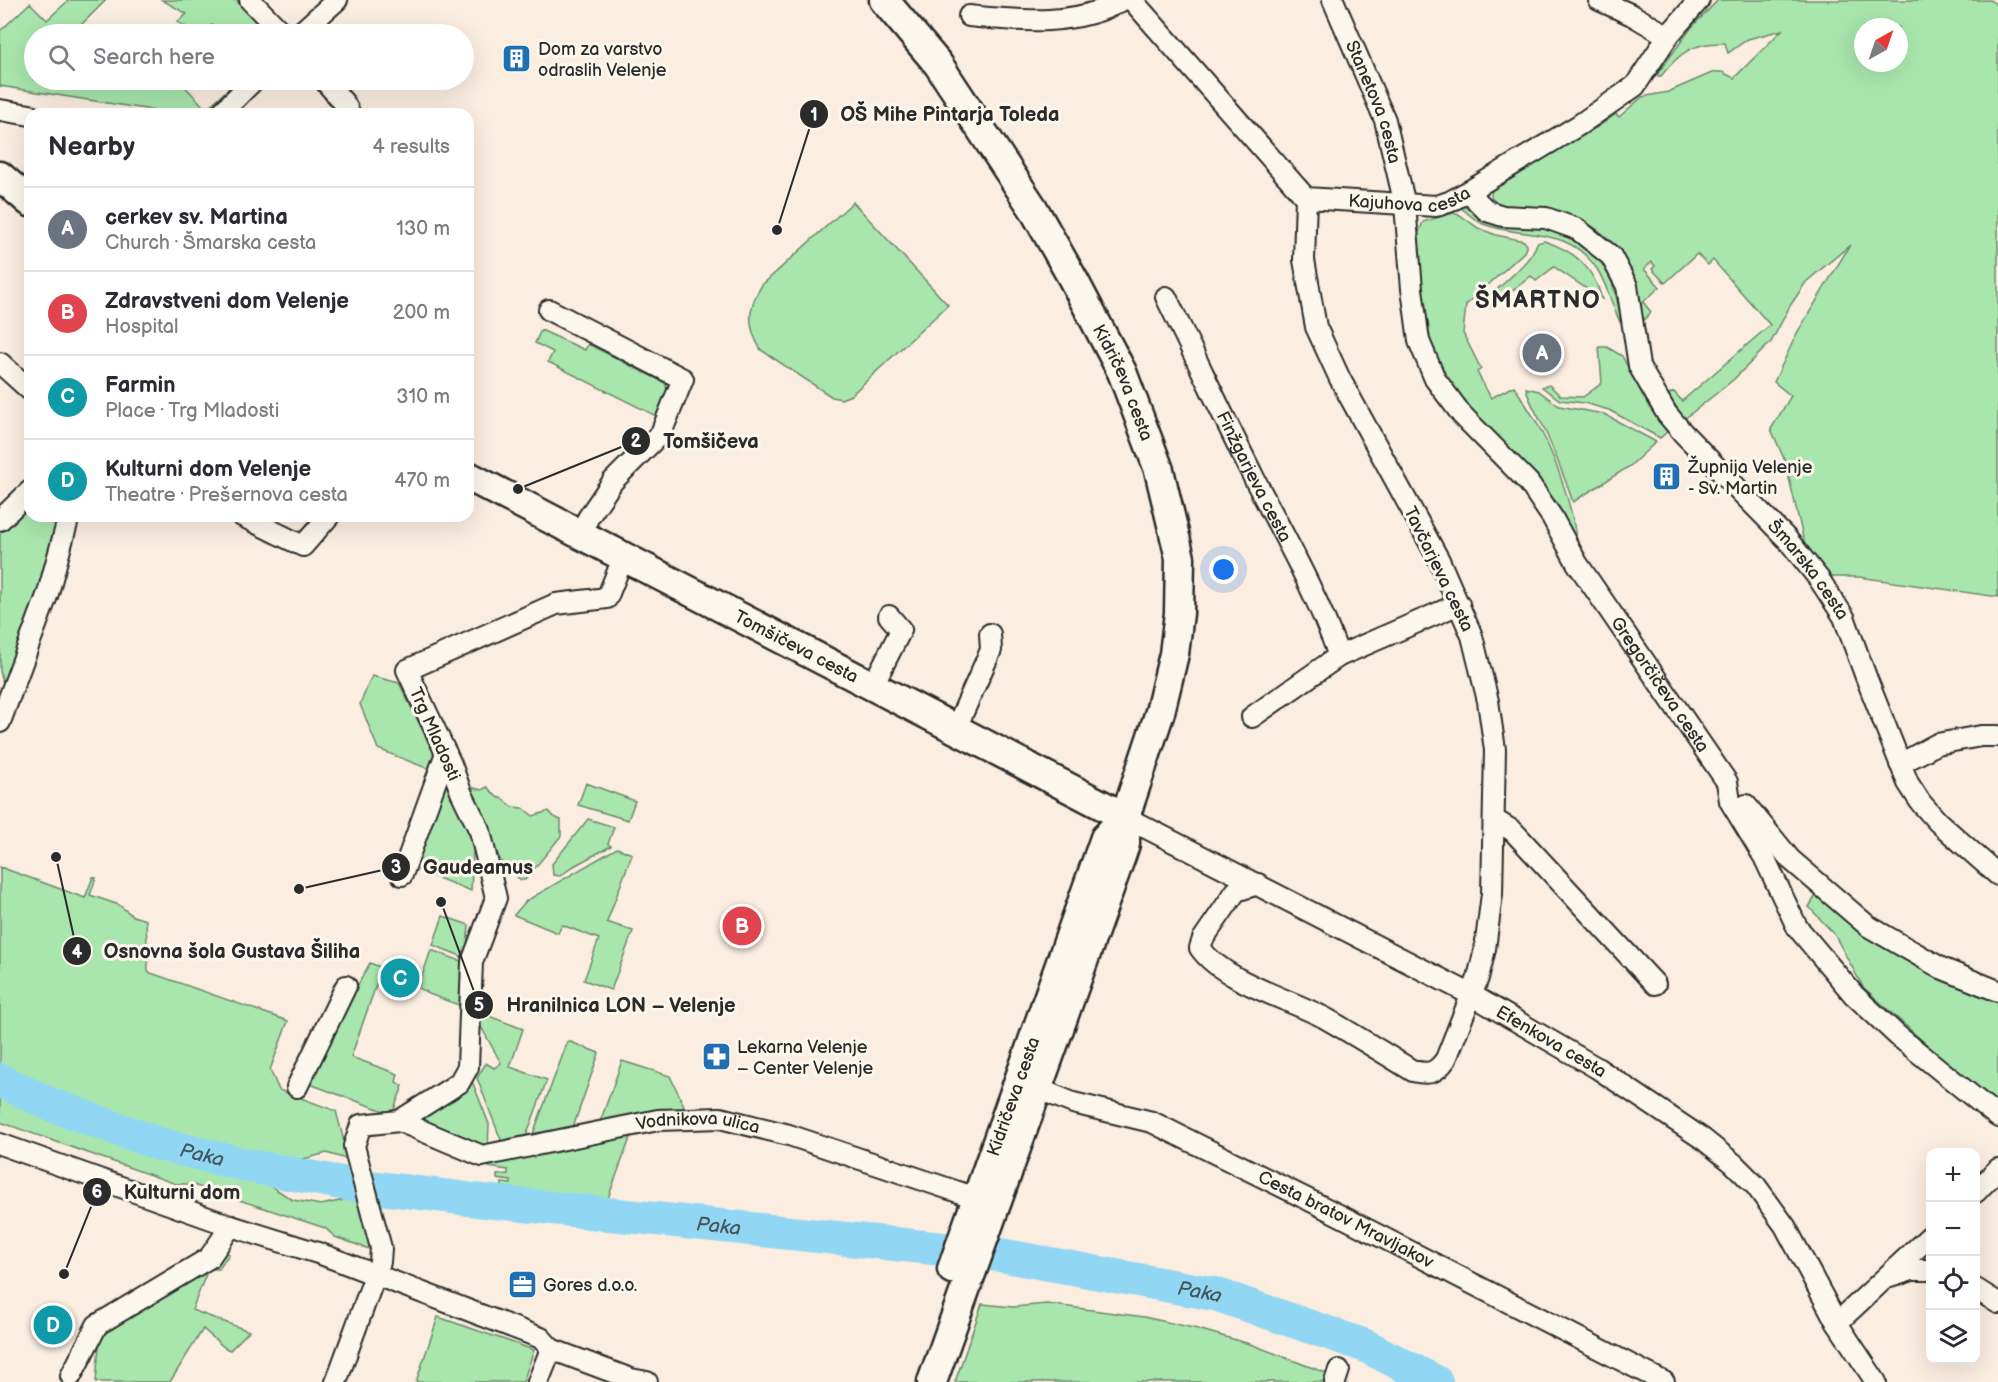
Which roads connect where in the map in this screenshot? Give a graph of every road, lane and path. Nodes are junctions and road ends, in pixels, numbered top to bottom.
1 (250, 0) edge
2 (337, 0) edge
3 (884, 0) edge
4 (1123, 0) edge
5 (1132, 0) edge
6 (1332, 0) edge
7 (1599, 0) edge
8 (1700, 0) edge
9 (969, 16) dead end
10 (273, 24) edge
11 (309, 24) edge
12 (1668, 36) junction
13 (244, 90) edge
14 (333, 90) edge
15 (226, 108) edge
16 (347, 108) edge
17 (0, 110) edge
18 (24, 114) edge
19 (0, 176) edge
20 (1471, 190) junction
21 (24, 197) edge
22 (1306, 198) junction
23 (1405, 205) junction
24 (1166, 297) dead end
25 (549, 310) dead end
26 (0, 363) edge
27 (24, 385) edge
28 (474, 479) edge
29 (24, 497) edge
30 (0, 520) edge
31 (67, 522) edge
32 (254, 522) edge
33 (324, 522) edge
34 (581, 534) junction
35 (624, 556) junction
36 (1459, 604) junction
37 (889, 616) dead end
38 (990, 634) dead end
39 (1339, 656) junction
40 (873, 685) junction
41 (1252, 717) dead end
42 (0, 722) edge
43 (956, 728) junction
44 (1998, 736) edge
45 (446, 753) junction
46 (1900, 764) junction
47 (1727, 782) junction
48 (1125, 817) junction
49 (1495, 820) junction
50 (402, 875) dead end
51 (1998, 875) edge
52 (1258, 884) junction
53 (1656, 984) dead end
54 (346, 987) dead end
55 (1998, 991) edge
56 (1470, 994) junction
57 (1028, 1084) junction
58 (297, 1088) dead end
59 (1998, 1117) edge
60 (399, 1121) junction
61 (0, 1144) edge
62 (1998, 1169) edge
63 (1980, 1188) edge
64 (986, 1202) junction
65 (231, 1226) junction
66 (1926, 1240) edge
67 (1926, 1270) edge
68 (376, 1275) junction
69 (960, 1277) junction
70 (1883, 1280) junction
71 (1980, 1292) edge
72 (1998, 1303) edge
73 (1836, 1323) junction
74 (551, 1349) junction
75 (71, 1376) dead end
76 (639, 1380) edge
77 (336, 1382) edge
78 (538, 1382) edge
79 (912, 1382) edge
80 (932, 1382) edge
81 (1664, 1382) edge
82 (1876, 1382) edge

1 - 10 street
2 - 11 street
3 - 48 main road, Kidričeva cesta
4 - 9 street
5 - 22 street
6 - 23 street, Stanetova cesta
7 - 12 street
8 - 12 street, Kajuhova cesta
12 - 20 street, Kajuhova cesta
13 - 15 street
14 - 16 street
17 - 18 street
19 - 21 main road
20 - 23 street, Kajuhova cesta
20 - 46 street, Šmarska cesta
22 - 23 street, Kajuhova cesta
22 - 36 street, Tavčarjeva cesta
23 - 47 street, Gregorčičeva cesta
24 - 39 street, Finžgarjeva cesta
25 - 34 street
26 - 27 street
28 - 34 main road, Tomšičeva cesta
29 - 30 street
31 - 42 street
32 - 33 street
34 - 35 main road, Tomšičeva cesta
35 - 40 main road, Tomšičeva cesta
35 - 45 street, Trg Mladosti
36 - 39 street
36 - 49 street, Tavčarjeva cesta
37 - 40 street
38 - 43 street
39 - 41 street
40 - 43 main road, Tomšičeva cesta
43 - 48 main road, Tomšičeva cesta
44 - 46 street
45 - 50 street
45 - 60 street, Trg Mladosti
46 - 51 street, Šmarska cesta
47 - 55 street
47 - 59 street, Gregorčičeva cesta
48 - 52 street, Efenkova cesta
48 - 57 main road, Kidričeva cesta
49 - 53 street
49 - 56 street, Tavčarjeva cesta
52 - 56 street, Efenkova cesta
52 - 56 street, Tavčarjeva cesta
54 - 58 street
56 - 73 street, Efenkova cesta
57 - 64 main road, Kidričeva cesta
57 - 81 street, Cesta bratov Mravljakov
60 - 64 street, Vodnikova ulica
60 - 68 street
61 - 65 street
62 - 63 street
64 - 69 main road, Kidričeva cesta
65 - 68 street
65 - 75 street
66 - 70 street
67 - 70 street
68 - 74 street
68 - 77 street
69 - 79 main road, Kidričeva cesta
69 - 80 main road, Kidričeva cesta
70 - 73 street
71 - 72 street
73 - 82 street, Efenkova cesta
74 - 76 street
74 - 78 street

